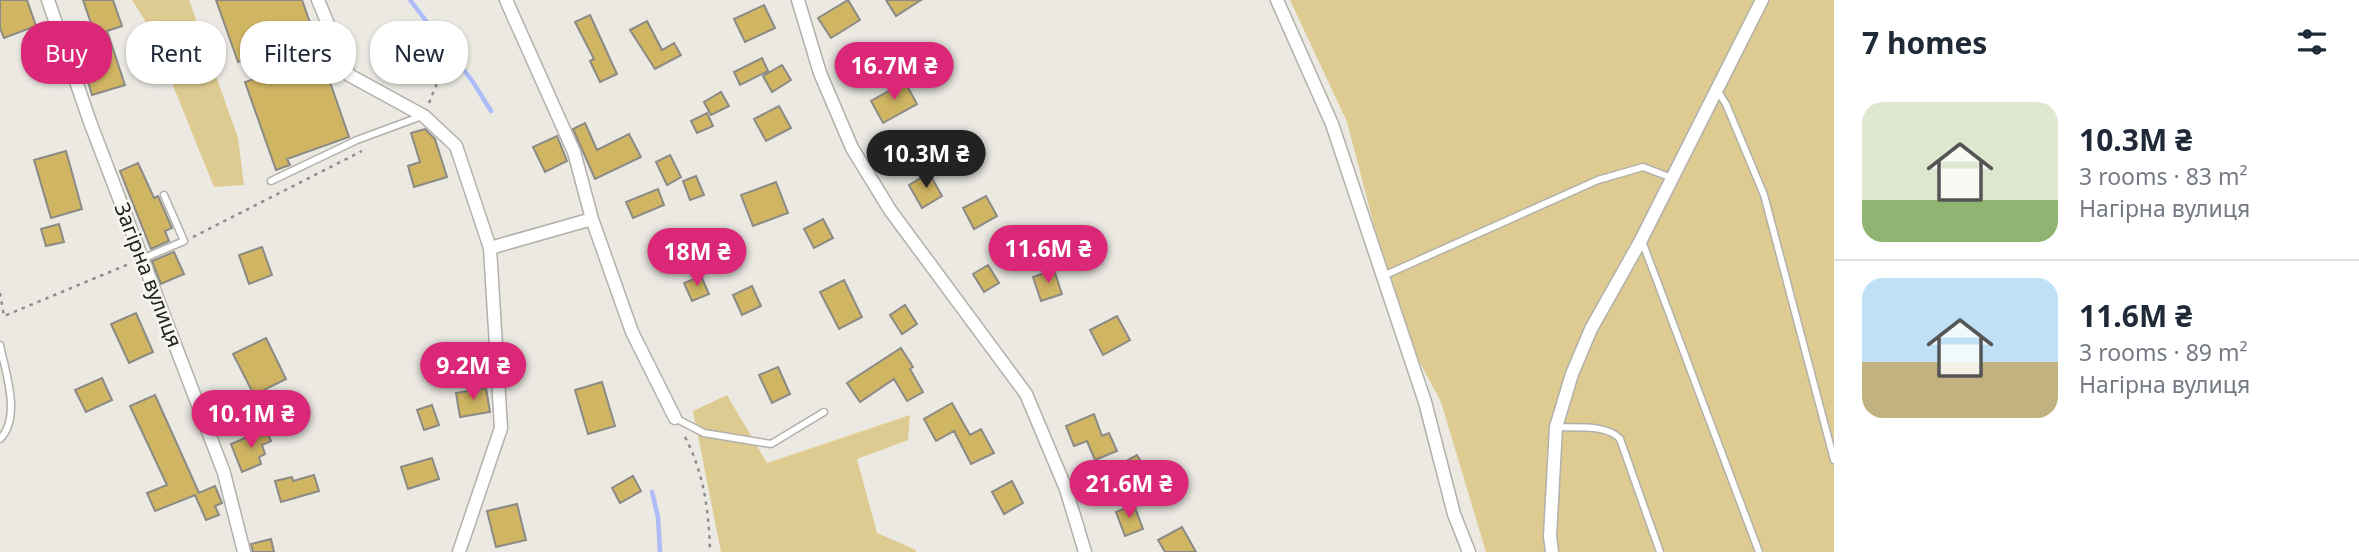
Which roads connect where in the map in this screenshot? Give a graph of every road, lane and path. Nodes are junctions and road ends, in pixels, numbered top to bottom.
1 (48, 0) edge
2 (318, 0) edge
3 (506, 0) edge
4 (798, 0) edge
5 (1277, 0) edge
6 (1762, 0) edge
7 (438, 84) edge
8 (1717, 90) junction
9 (424, 116) junction
10 (368, 136) junction
11 (1672, 178) junction
12 (271, 181) dead end
13 (164, 195) dead end
14 (592, 219) junction
15 (1642, 240) junction
16 (184, 241) junction
17 (490, 248) junction
18 (142, 259) junction
19 (1382, 277) junction
20 (0, 293) edge
21 (0, 345) edge
22 (824, 412) dead end
23 (676, 418) junction
24 (1556, 427) junction
25 (0, 439) edge
26 (1834, 460) edge
27 (244, 552) edge
28 (459, 552) edge
29 (710, 552) edge
30 (1086, 552) edge
31 (1469, 552) edge
32 (1552, 552) edge
33 (1660, 552) edge
34 (1759, 552) edge

1 - 18 street, Загірна вулиця
2 - 9 street
3 - 14 street
4 - 30 street
5 - 19 street
6 - 8 street
7 - 9 path
8 - 11 street
8 - 26 lane
9 - 10 lane
9 - 17 street
10 - 12 lane
10 - 16 path
11 - 15 street
11 - 19 lane
13 - 16 lane
14 - 17 street
14 - 23 street
15 - 24 street
15 - 34 lane
16 - 18 lane
17 - 28 street
18 - 20 path
18 - 27 street, Загірна вулиця
19 - 31 street
21 - 25 lane
22 - 23 lane
23 - 29 path
24 - 32 street
24 - 33 lane

